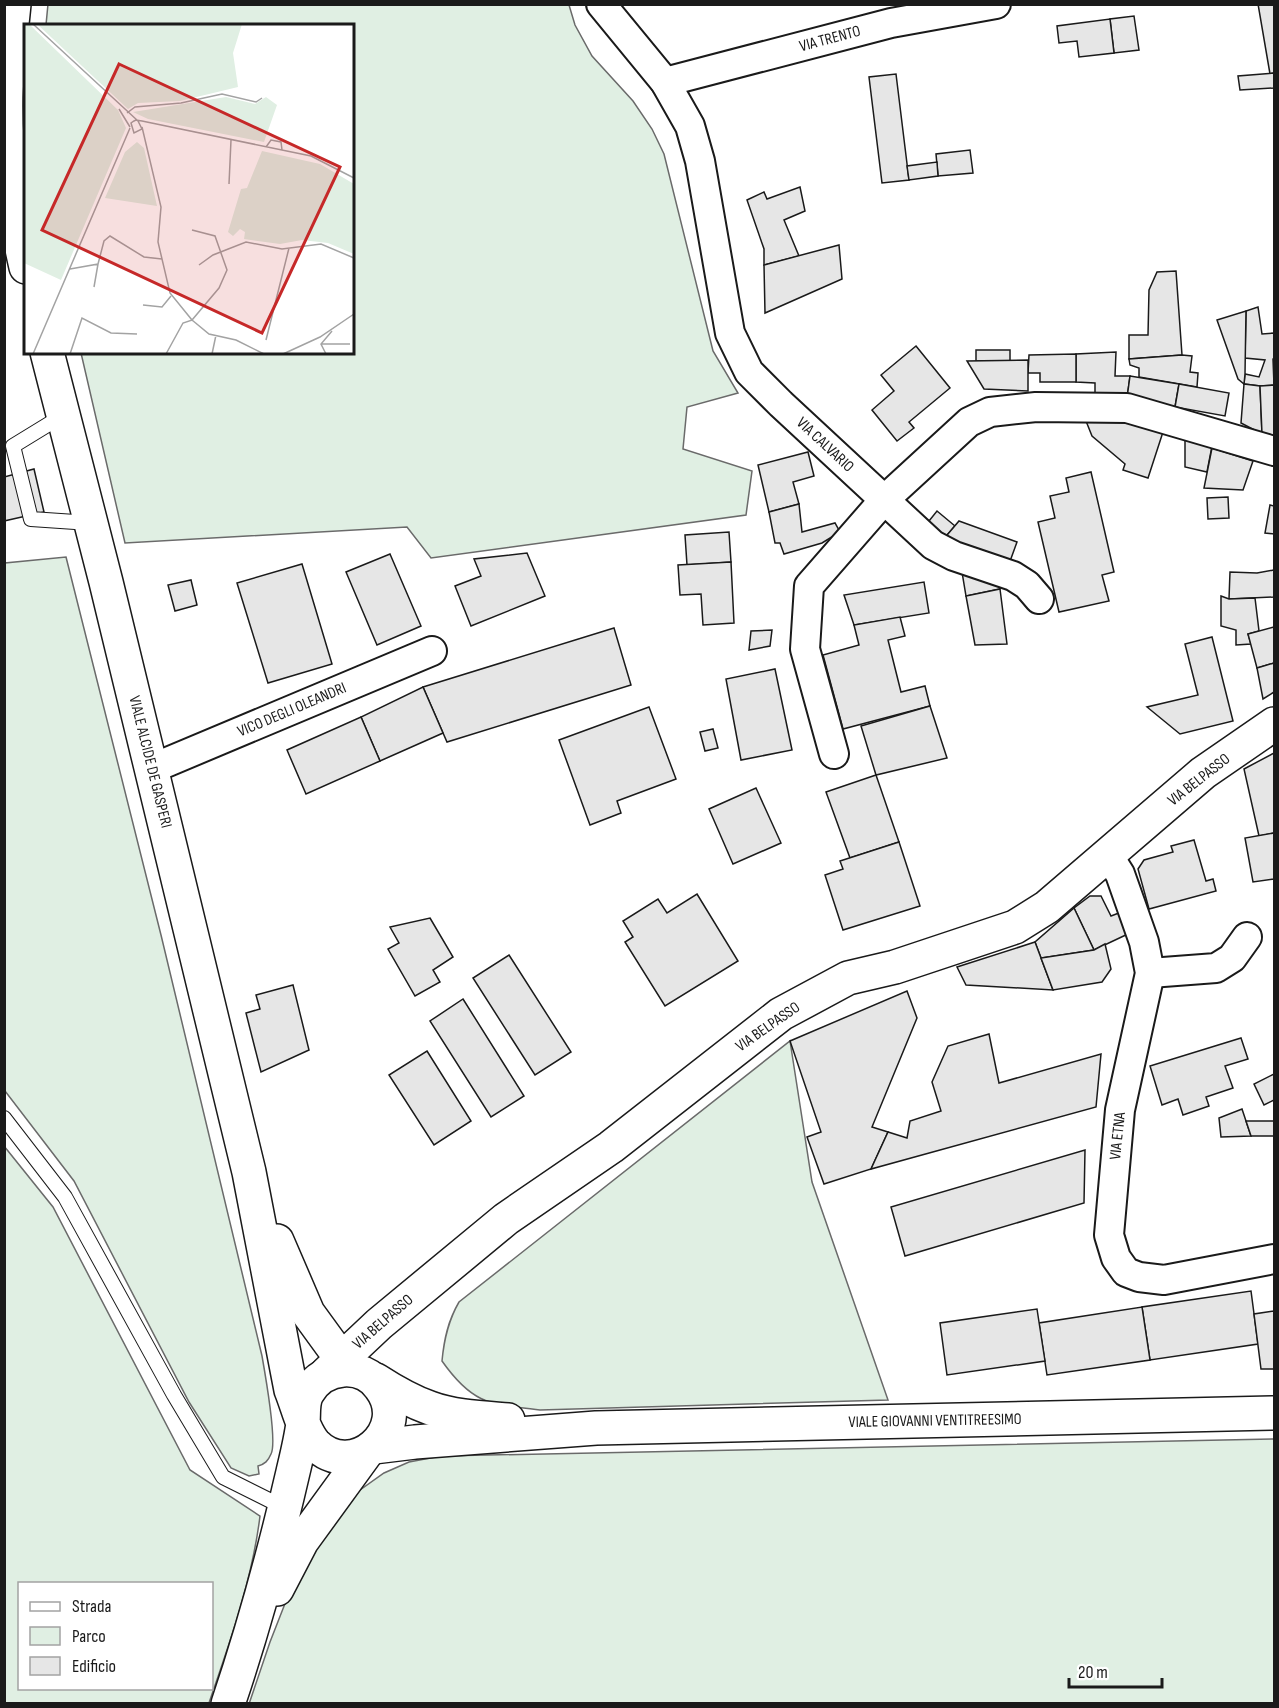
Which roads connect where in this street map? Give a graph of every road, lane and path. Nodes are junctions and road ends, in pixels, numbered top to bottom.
1 (14, 4) edge
2 (601, 4) edge
3 (996, 4) edge
4 (665, 82) junction
5 (24, 258) edge
6 (48, 354) edge
7 (63, 415) junction
8 (1275, 451) edge
9 (884, 500) junction
10 (90, 523) junction
11 (1039, 599) dead end
12 (432, 651) dead end
13 (1275, 724) edge
14 (834, 754) dead end
15 (152, 769) junction
16 (1108, 855) junction
17 (1247, 937) dead end
18 (1150, 973) junction
19 (4, 1118) edge
20 (249, 1172) junction
21 (1275, 1259) edge
22 (308, 1313) junction
23 (379, 1324) junction
24 (351, 1370) junction
25 (291, 1390) junction
26 (1275, 1413) edge
27 (303, 1420) junction
28 (596, 1428) junction
29 (370, 1450) junction
30 (293, 1472) junction
31 (285, 1508) junction
32 (249, 1641) junction
33 (228, 1704) edge

1 - 5 main road
2 - 4 street, VIA CALVARIO
3 - 4 street, VIA TRENTO
4 - 9 street, VIA CALVARIO
6 - 7 main road, VIALE ALCIDE DE GASPERI
7 - 10 main road, VIALE ALCIDE DE GASPERI
7 - 10 lane
8 - 9 street
9 - 11 street, VIA CALVARIO
9 - 14 street
10 - 15 main road, VIALE ALCIDE DE GASPERI
12 - 15 street, VICO DEGLI OLEANDRI
13 - 16 main road, VIA BELPASSO
15 - 20 main road, VIALE ALCIDE DE GASPERI
16 - 18 street, VIA ETNA
16 - 23 main road, VIA BELPASSO
17 - 18 street
18 - 21 street, VIA ETNA
19 - 31 lane
20 - 22 main road
20 - 25 main road
22 - 23 main road
22 - 24 main road
23 - 24 main road, VIA BELPASSO
24 - 27 main road
24 - 28 main road
24 - 29 main road
25 - 27 main road
25 - 30 main road
26 - 28 main road, VIALE GIOVANNI VENTITREESIMO
27 - 29 main road
27 - 30 main road
28 - 29 main road
29 - 32 main road
30 - 31 main road
31 - 32 main road
32 - 33 main road

